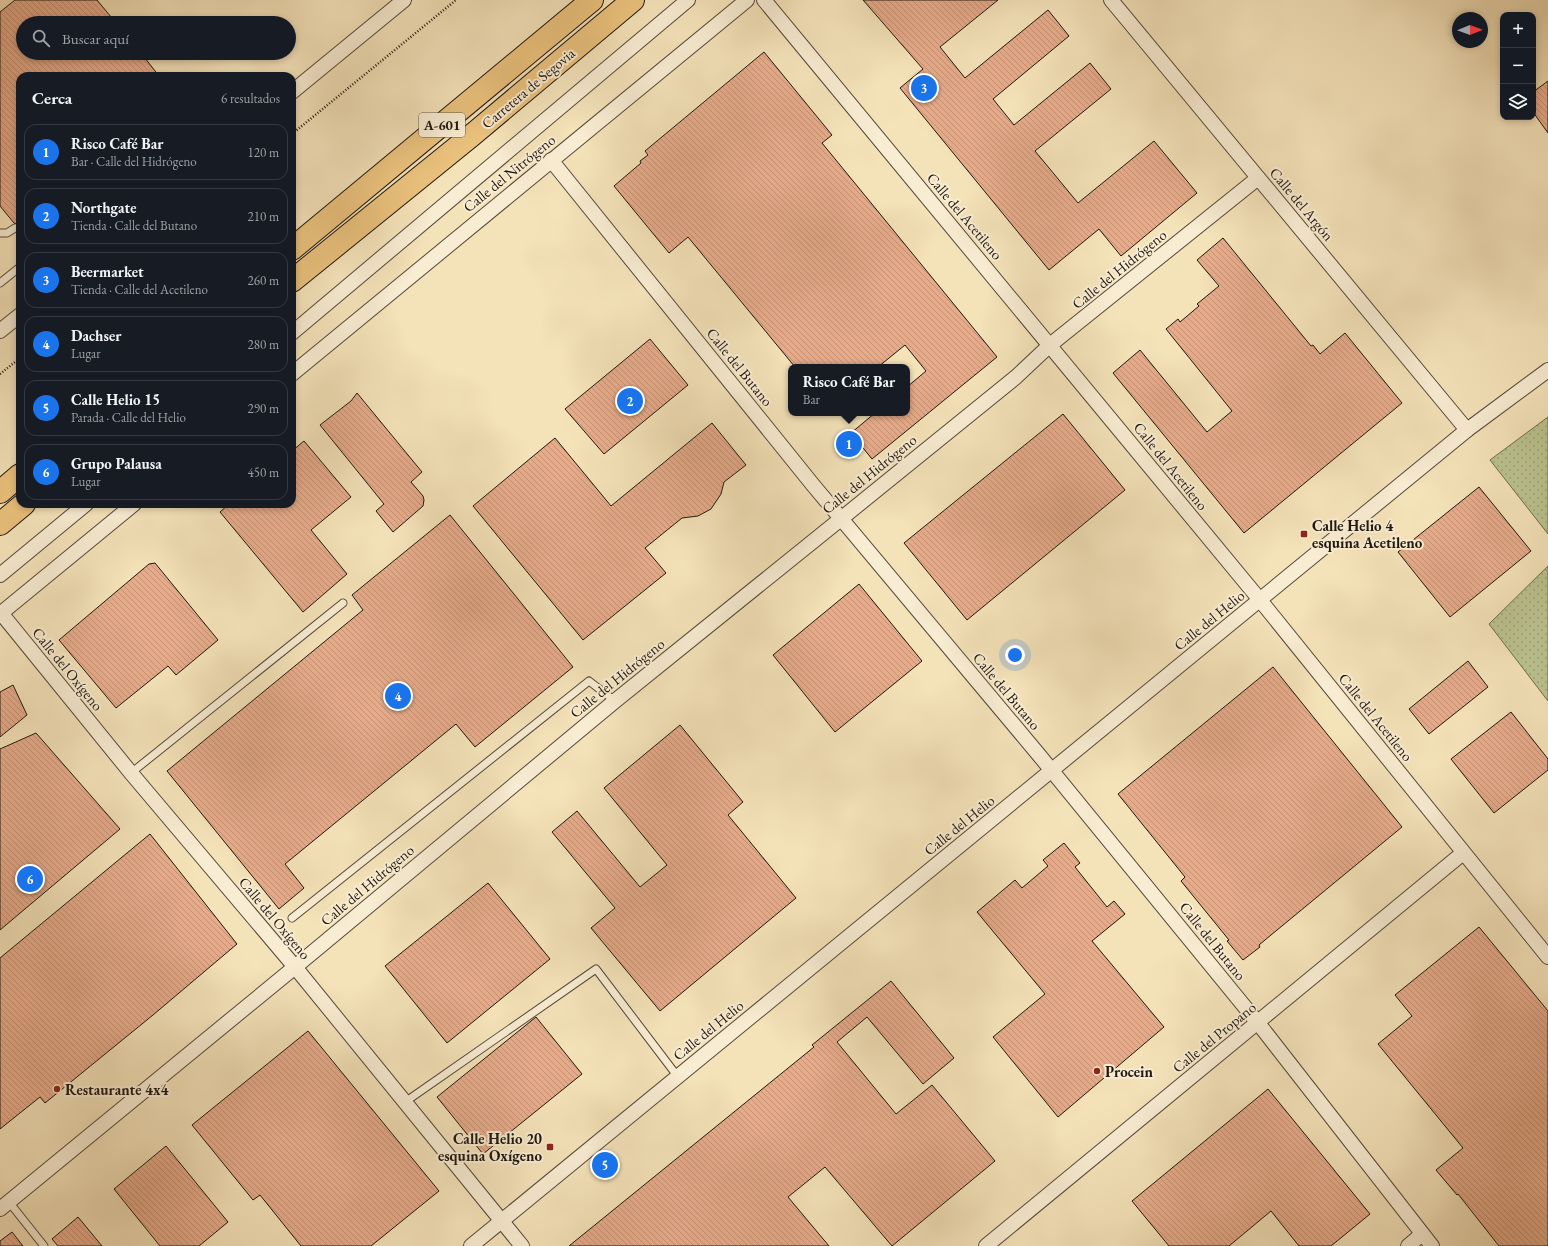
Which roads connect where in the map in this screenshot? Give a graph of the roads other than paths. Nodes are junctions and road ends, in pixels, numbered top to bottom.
1 (404, 0) edge
2 (592, 0) edge
3 (633, 0) edge
4 (688, 0) edge
5 (747, 0) edge
6 (764, 0) edge
7 (1111, 0) edge
8 (296, 89) edge
9 (551, 160) junction
10 (1258, 178) junction
11 (15, 228) dead end
12 (0, 233) edge
13 (296, 246) edge
14 (16, 270) edge
15 (296, 278) edge
16 (0, 283) edge
17 (16, 318) edge
18 (296, 330) edge
19 (0, 331) edge
20 (1050, 345) junction
21 (1548, 370) edge
22 (296, 371) edge
23 (1467, 430) junction
24 (16, 478) edge
25 (0, 492) edge
26 (19, 508) edge
27 (81, 508) edge
28 (129, 508) edge
29 (842, 518) junction
30 (0, 524) edge
31 (0, 575) edge
32 (1260, 600) junction
33 (343, 603) dead end
34 (0, 613) edge
35 (615, 700) junction
36 (1051, 771) junction
37 (131, 773) junction
38 (1463, 854) junction
39 (292, 918) dead end
40 (1548, 957) edge
41 (295, 968) junction
42 (1258, 1023) junction
43 (678, 1076) junction
44 (405, 1102) junction
45 (5, 1206) edge
46 (502, 1221) junction
47 (1422, 1234) junction
48 (44, 1246) edge
49 (471, 1246) edge
50 (522, 1246) edge
51 (986, 1246) edge
52 (1408, 1246) edge
53 (1432, 1246) edge

1 - 8 street
2 - 13 highway, Carretera de Segovia / A-601
3 - 15 highway, Carretera de Segovia / A-601
4 - 18 street
5 - 9 street, Calle del Nitrógeno
6 - 20 street, Calle del Acetileno
7 - 10 street, Calle del Argón
9 - 22 street, Calle del Nitrógeno
9 - 29 street, Calle del Butano
10 - 20 street, Calle del Hidrógeno
10 - 23 street, Calle del Argón
11 - 12 lane
14 - 16 lane
17 - 19 street
20 - 29 street, Calle del Hidrógeno
20 - 32 street, Calle del Acetileno
21 - 23 street, Calle del Helio
23 - 32 street, Calle del Helio
24 - 25 highway
26 - 30 highway
27 - 31 street
28 - 34 street
29 - 35 street, Calle del Hidrógeno
29 - 36 street, Calle del Butano
32 - 36 street, Calle del Helio
32 - 38 street, Calle del Acetileno
33 - 37 lane
34 - 37 street, Calle del Oxígeno
35 - 39 lane
35 - 41 street, Calle del Hidrógeno
36 - 42 street, Calle del Butano
36 - 43 street, Calle del Helio
37 - 41 street, Calle del Oxígeno
38 - 40 street, Calle del Acetileno
38 - 42 street, Calle del Propano
41 - 44 street, Calle del Oxígeno
41 - 45 street, Calle del Hidrógeno
42 - 47 street, Calle del Butano
42 - 51 street, Calle del Propano
43 - 44 lane
43 - 46 street, Calle del Helio
44 - 46 street, Calle del Oxígeno
45 - 48 lane
46 - 49 street, Calle del Helio
46 - 50 street, Calle del Oxígeno
47 - 52 street
47 - 53 street, Calle del Butano

